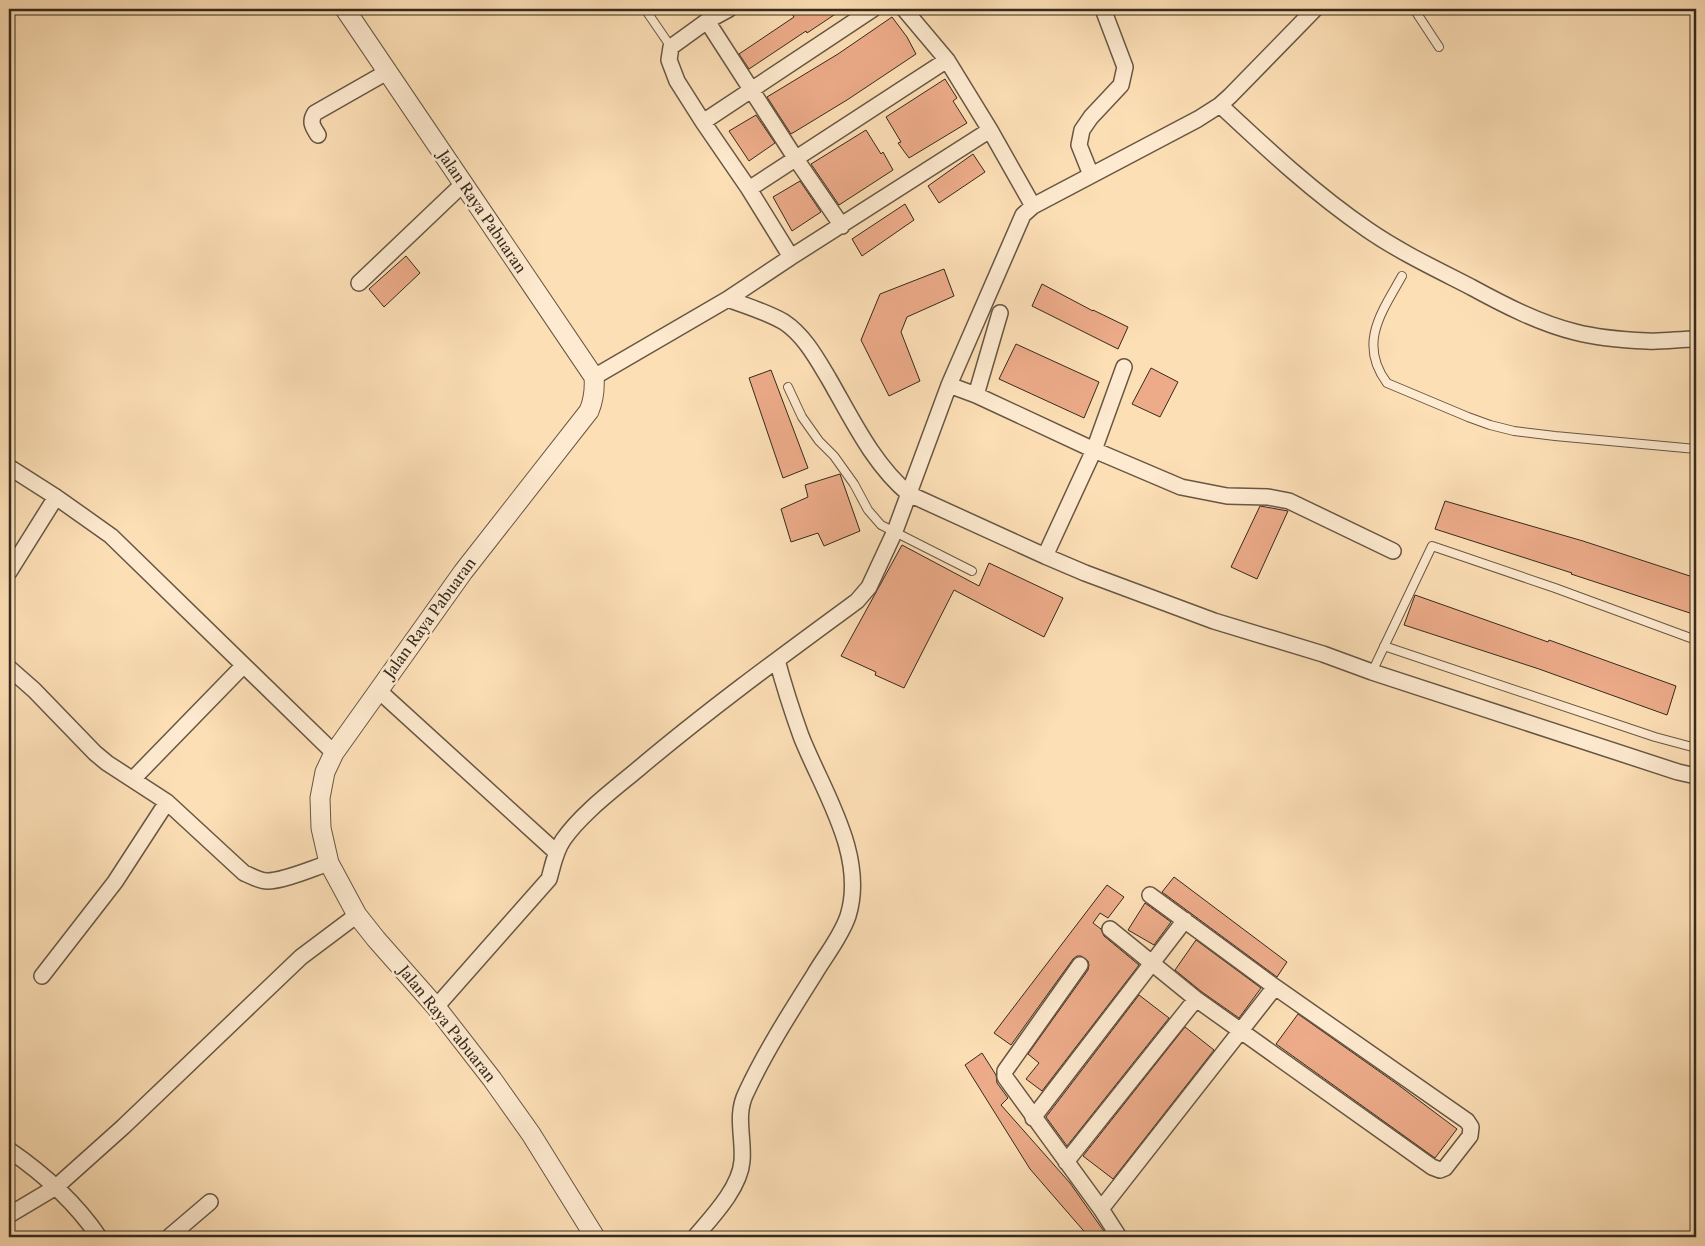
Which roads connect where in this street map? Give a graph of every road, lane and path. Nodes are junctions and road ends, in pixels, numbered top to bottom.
1 (345, 9) edge
2 (645, 9) edge
3 (729, 9) edge
4 (873, 9) edge
5 (904, 9) edge
6 (1103, 9) edge
7 (1316, 9) edge
8 (1414, 9) edge
9 (707, 21) junction
10 (671, 47) junction
11 (1439, 47) dead end
12 (947, 60) junction
13 (387, 72) junction
14 (752, 90) junction
15 (1220, 106) junction
16 (704, 122) junction
17 (990, 130) junction
18 (318, 135) dead end
19 (796, 159) junction
20 (1091, 175) junction
21 (463, 184) junction
22 (749, 188) junction
23 (1033, 206) junction
24 (842, 226) junction
25 (792, 257) junction
26 (1402, 276) dead end
27 (360, 283) dead end
28 (728, 299) junction
29 (1000, 313) dead end
30 (1696, 339) edge
31 (1124, 367) dead end
32 (594, 378) junction
33 (949, 385) junction
34 (788, 387) dead end
35 (976, 395) junction
36 (1696, 449) edge
37 (1094, 450) junction
38 (9, 467) edge
39 (909, 494) junction
40 (56, 497) junction
41 (895, 531) junction
42 (1392, 551) dead end
43 (1045, 556) junction
44 (9, 572) edge
45 (972, 572) dead end
46 (1696, 640) edge
47 (1384, 646) junction
48 (777, 660) junction
49 (243, 666) junction
50 (9, 668) edge
51 (1372, 672) junction
52 (378, 690) junction
53 (1696, 748) edge
54 (334, 753) junction
55 (1696, 776) edge
56 (134, 779) junction
57 (166, 802) junction
58 (556, 852) junction
59 (329, 862) junction
60 (1150, 894) dead end
61 (357, 915) junction
62 (1185, 920) junction
63 (1110, 929) dead end
64 (1152, 963) junction
65 (1080, 965) dead end
66 (42, 976) dead end
67 (1275, 987) junction
68 (1196, 999) junction
69 (436, 1006) junction
70 (1242, 1031) junction
71 (1033, 1118) junction
72 (9, 1150) edge
73 (1066, 1162) junction
74 (56, 1187) junction
75 (210, 1202) dead end
76 (1101, 1209) junction
77 (9, 1215) edge
78 (589, 1235) edge
79 (99, 1237) edge
80 (169, 1237) edge
81 (695, 1237) edge
82 (1119, 1237) edge

1 - 13 street, Jalan Raya Pabuaran
2 - 10 lane
3 - 9 street
4 - 14 street
5 - 12 street
6 - 20 street
7 - 15 street
8 - 11 lane
9 - 10 street
9 - 14 street
10 - 16 street
12 - 17 street
12 - 19 street
13 - 18 street
13 - 21 street, Jalan Raya Pabuaran
14 - 16 street
14 - 19 street
15 - 20 street
15 - 30 street
16 - 22 street
17 - 23 street
17 - 24 street
19 - 22 street
19 - 24 street
20 - 23 street
21 - 27 street
21 - 32 street, Jalan Raya Pabuaran
22 - 25 street
23 - 33 street
24 - 25 street
25 - 28 street
26 - 36 lane
28 - 32 street
28 - 39 street
29 - 35 street
31 - 37 street
32 - 52 street, Jalan Raya Pabuaran
33 - 35 street
33 - 39 street
34 - 41 lane
35 - 37 street
37 - 42 street
37 - 43 street
38 - 40 street
39 - 41 street
39 - 43 street
40 - 44 street
40 - 49 street
41 - 45 lane
41 - 48 street
43 - 51 street
46 - 47 lane
47 - 51 lane
47 - 53 lane
48 - 58 street
48 - 81 street
49 - 54 street
49 - 56 street
50 - 56 street
51 - 55 street
52 - 54 street, Jalan Raya Pabuaran
52 - 58 street
54 - 59 street, Jalan Raya Pabuaran
56 - 57 street
57 - 59 street
57 - 66 street
58 - 69 street
59 - 61 street, Jalan Raya Pabuaran
60 - 62 street
61 - 69 street, Jalan Raya Pabuaran
61 - 74 street
62 - 64 street
62 - 67 street
63 - 64 street
64 - 68 street
64 - 71 street
65 - 71 street
67 - 70 street
67 - 70 street
68 - 70 street
68 - 73 street
69 - 78 street, Jalan Raya Pabuaran
70 - 76 street
71 - 73 street
72 - 74 street
73 - 76 street
74 - 77 street
74 - 79 street
75 - 80 street
76 - 82 street

